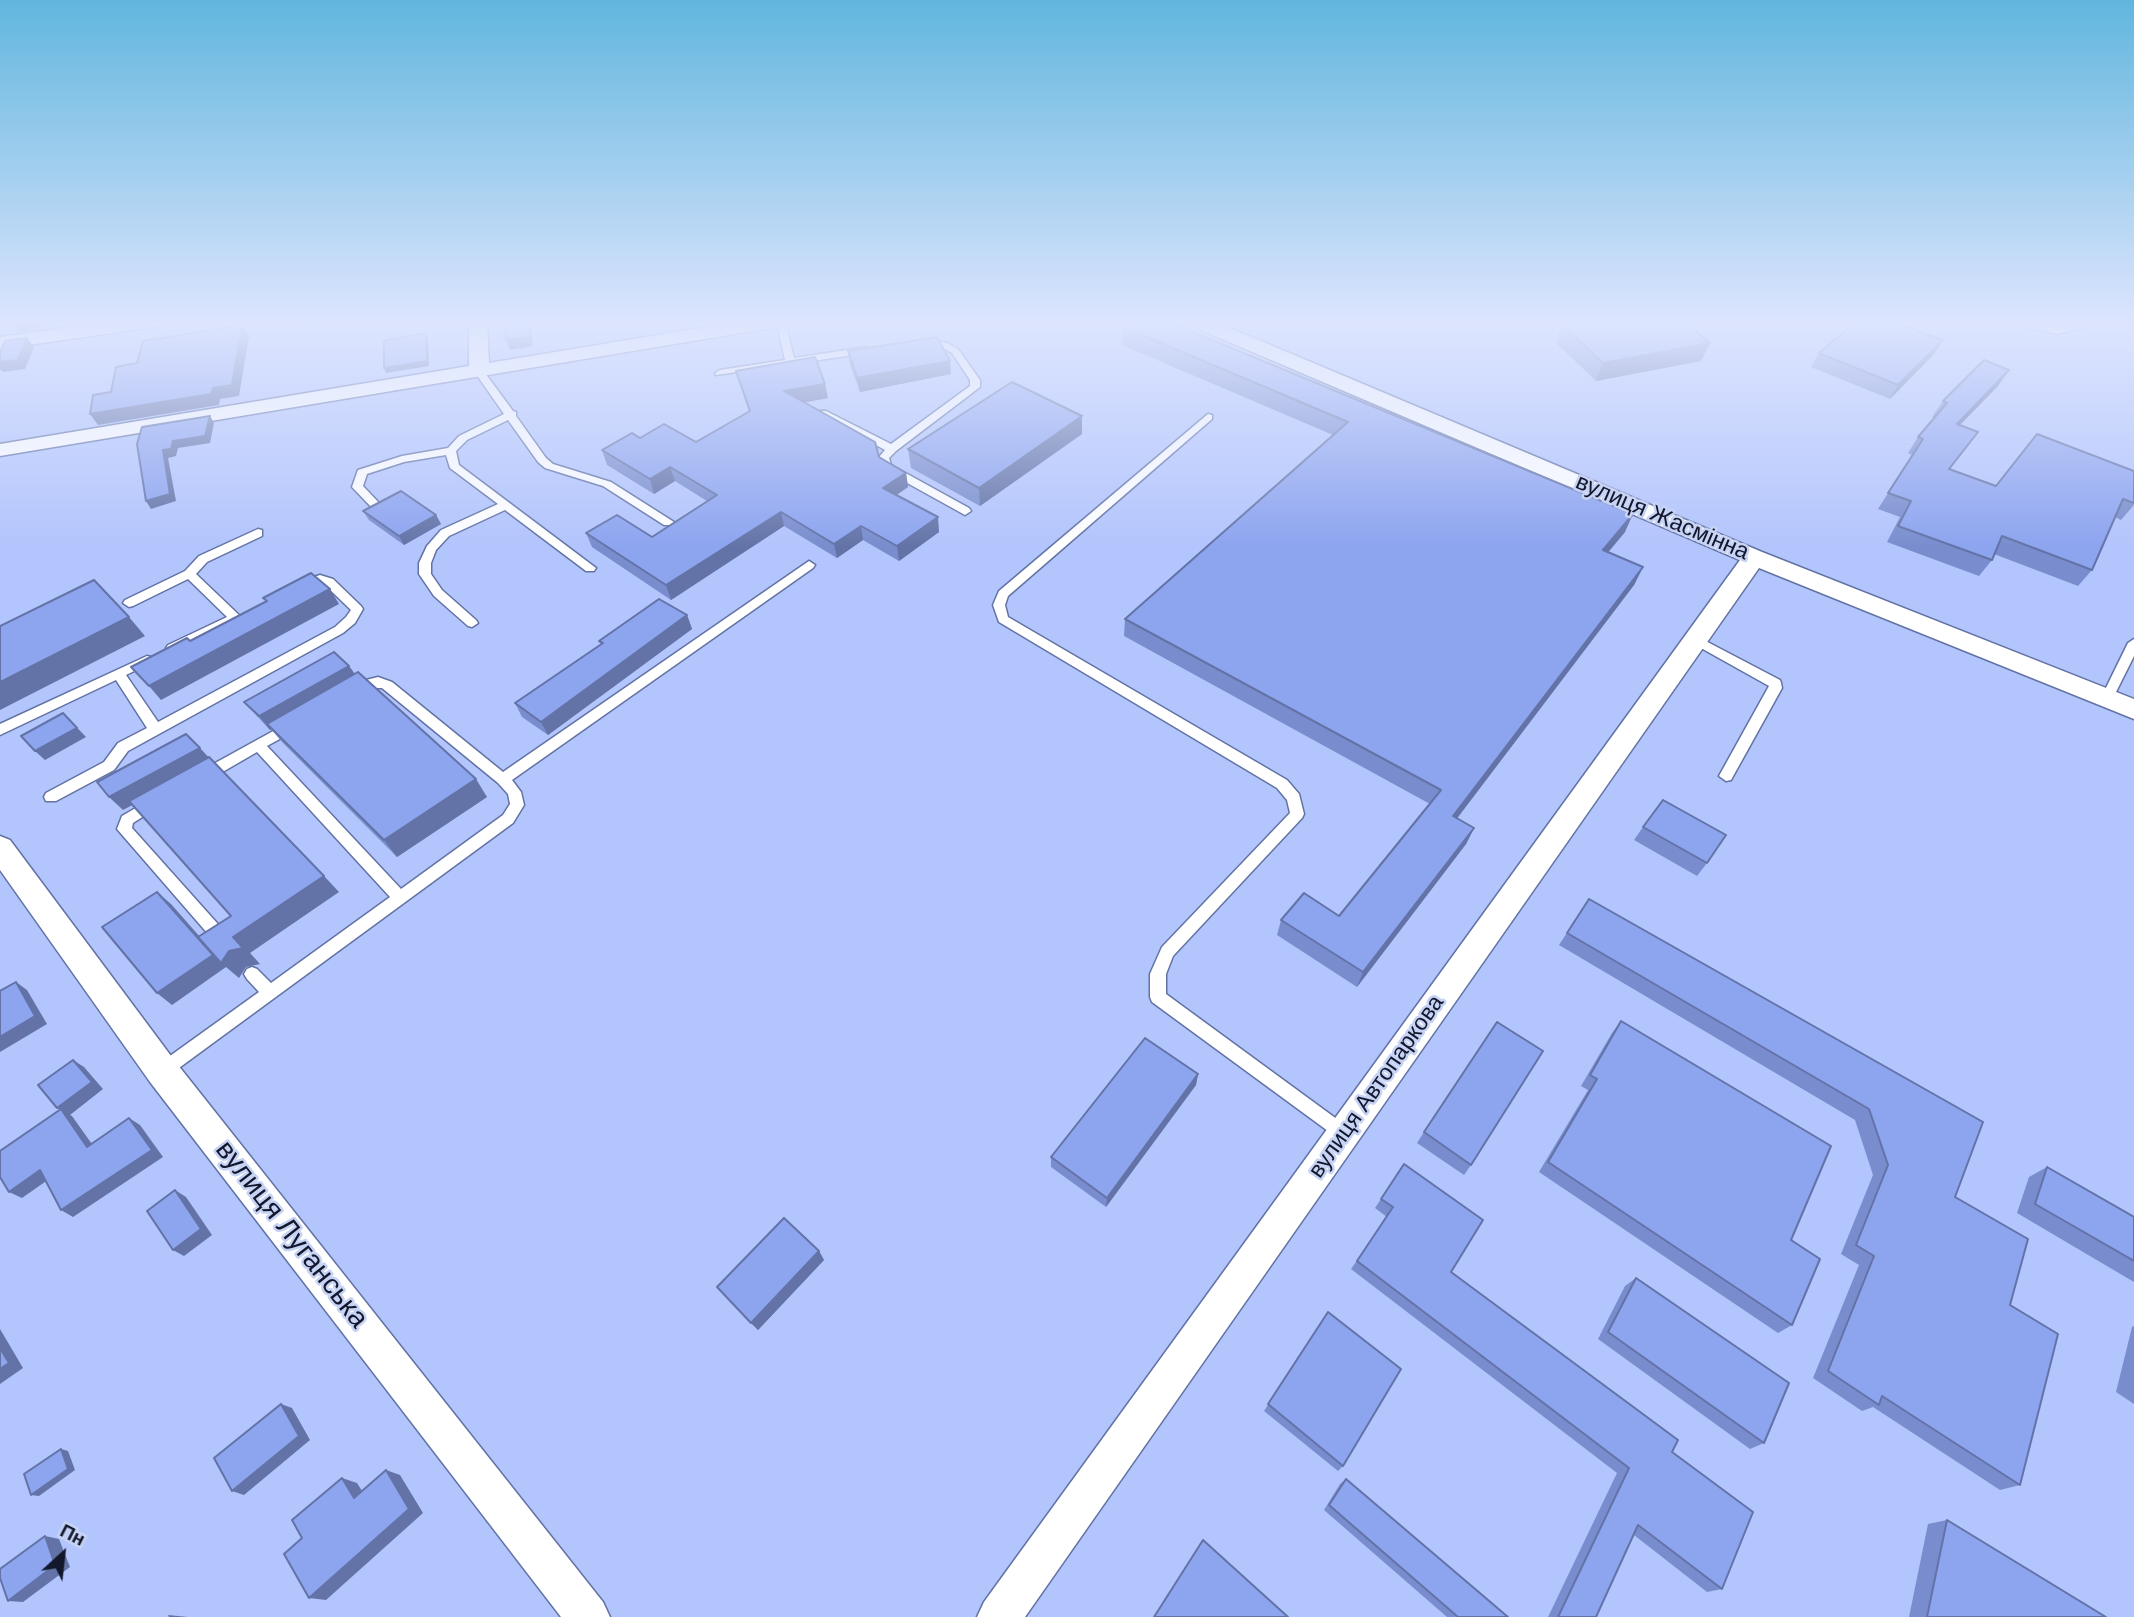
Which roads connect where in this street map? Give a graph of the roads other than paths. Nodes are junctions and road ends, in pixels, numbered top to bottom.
1 (331, 395) edge
2 (498, 395) edge
3 (964, 395) edge
4 (1372, 395) edge
5 (814, 409) edge
6 (512, 414) junction
7 (1208, 417) dead end
8 (892, 449) junction
9 (0, 450) edge
10 (451, 451) junction
11 (506, 505) junction
12 (378, 508) edge
13 (965, 511) dead end
14 (668, 522) dead end
15 (258, 533) dead end
16 (1754, 557) junction
17 (809, 565) dead end
18 (590, 568) dead end
19 (189, 574) junction
20 (285, 593) edge
21 (129, 603) dead end
22 (472, 623) dead end
23 (1696, 639) junction
24 (2134, 643) edge
25 (118, 674) junction
26 (342, 697) edge
27 (2108, 698) junction
28 (2134, 709) edge
29 (307, 718) edge
30 (0, 730) edge
31 (156, 730) junction
32 (259, 746) junction
33 (1726, 776) dead end
34 (503, 779) junction
35 (191, 783) edge
36 (169, 795) edge
37 (51, 797) dead end
38 (0, 848) edge
39 (401, 899) junction
40 (220, 937) edge
41 (252, 974) dead end
42 (270, 993) junction
43 (162, 1071) junction
44 (1343, 1134) junction
45 (588, 1617) edge
46 (999, 1617) edge

1 - 9 street
2 - 6 lane
3 - 8 lane
4 - 16 street, вулиця Жасмінна
5 - 8 lane
6 - 10 lane
6 - 14 lane
7 - 44 lane
8 - 13 lane
10 - 11 lane
10 - 12 lane
11 - 18 lane
11 - 22 lane
15 - 19 lane
16 - 23 street, вулиця Автопаркова
16 - 27 street, вулиця Жасмінна
17 - 34 lane
19 - 21 lane
19 - 25 lane
20 - 31 lane
23 - 33 lane
23 - 44 street, вулиця Автопаркова
24 - 27 lane
25 - 30 lane
25 - 31 lane
26 - 34 lane
27 - 28 street, вулиця Жасмінна
29 - 32 lane
31 - 37 lane
32 - 35 lane
32 - 39 lane
34 - 39 lane
36 - 40 lane
38 - 43 street, вулиця Луганська
39 - 42 lane
41 - 42 lane
42 - 43 lane
43 - 45 street, вулиця Луганська
44 - 46 street, вулиця Автопаркова

